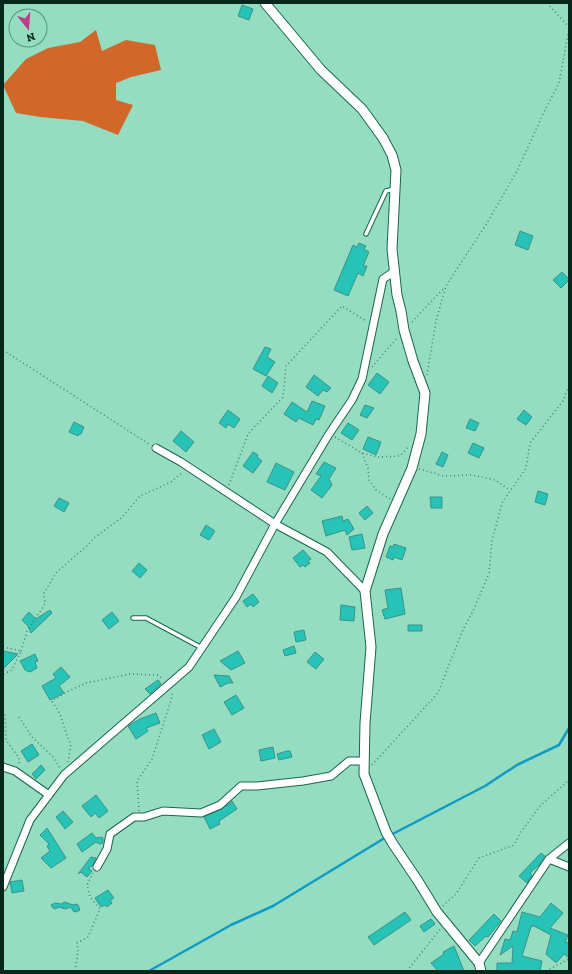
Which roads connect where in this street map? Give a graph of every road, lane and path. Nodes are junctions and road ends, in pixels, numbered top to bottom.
1 (265, 3) edge
2 (547, 3) edge
3 (569, 28) edge
4 (395, 188) junction
5 (366, 234) dead end
6 (395, 271) junction
7 (373, 329) junction
8 (3, 350) edge
9 (427, 378) dead end
10 (569, 386) edge
11 (329, 434) junction
12 (410, 445) dead end
13 (156, 448) joint
14 (362, 454) junction
15 (189, 468) junction
16 (412, 468) junction
17 (510, 490) junction
18 (226, 492) junction
19 (396, 504) junction
20 (275, 524) junction
21 (365, 591) junction
22 (132, 618) dead end
23 (3, 647) edge
24 (202, 648) junction
25 (21, 651) junction
26 (3, 677) edge
27 (171, 683) junction
28 (3, 711) edge
29 (19, 717) dead end
30 (364, 761) junction
31 (68, 762) dead end
32 (3, 767) edge
33 (364, 774) junction
34 (20, 775) junction
35 (64, 775) junction
36 (569, 780) edge
37 (49, 795) junction
38 (139, 817) junction
39 (569, 843) edge
40 (549, 859) junction
41 (569, 867) edge
42 (97, 868) joint
43 (3, 887) edge
44 (437, 912) junction
45 (446, 922) junction
46 (569, 959) edge
47 (480, 967) edge
48 (75, 971) edge
49 (407, 971) edge
50 (546, 971) edge

1 - 4 street
2 - 3 path
3 - 9 path
4 - 5 lane
4 - 6 street
6 - 7 street
6 - 16 street
7 - 11 street
7 - 18 path
8 - 13 path
10 - 17 path
11 - 14 path
11 - 20 street
12 - 14 path
13 - 15 street
14 - 19 path
15 - 18 street
15 - 25 path
16 - 17 path
16 - 19 street
17 - 33 path
18 - 20 street
19 - 21 street
20 - 21 street
20 - 24 street
21 - 30 street
22 - 24 lane
23 - 25 path
24 - 27 street
25 - 26 path
27 - 31 path
27 - 35 street
27 - 38 path
28 - 34 path
29 - 35 path
30 - 33 street
30 - 38 street
32 - 34 street
33 - 44 street
34 - 37 street
35 - 37 street
36 - 44 path
37 - 43 street
38 - 42 street
39 - 40 street
40 - 41 street
40 - 47 street
42 - 48 path
44 - 45 street
45 - 47 street
45 - 49 path
46 - 50 path

